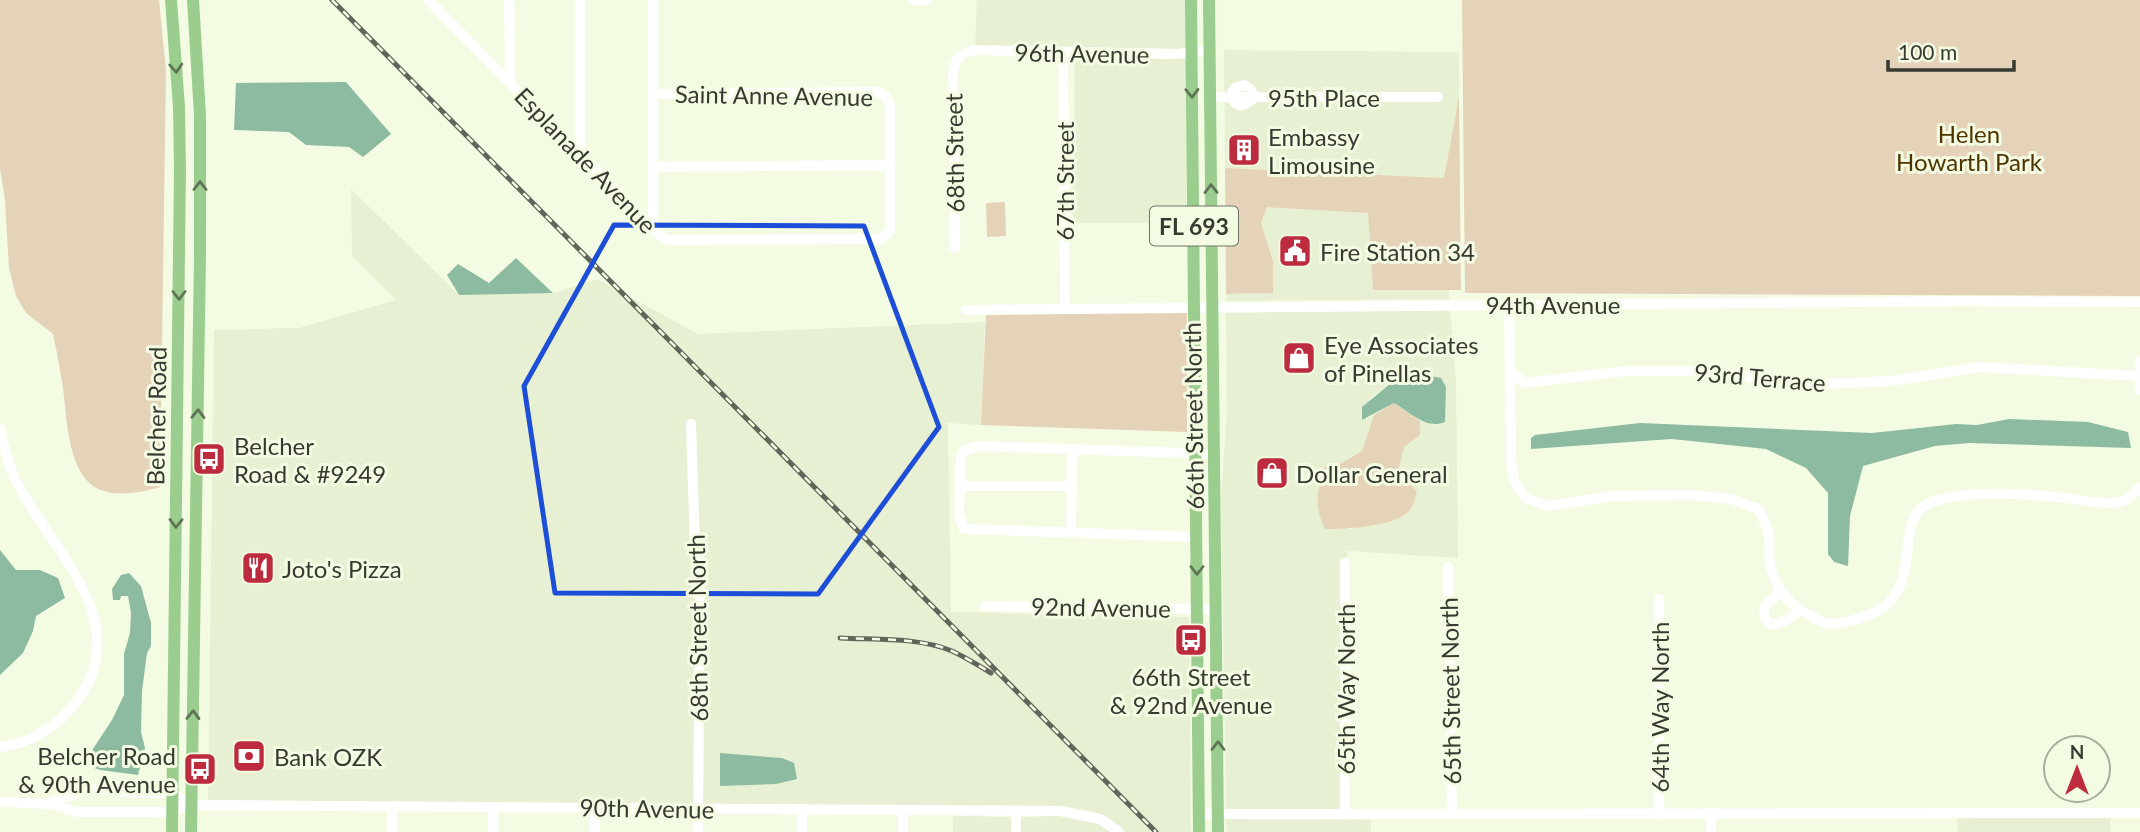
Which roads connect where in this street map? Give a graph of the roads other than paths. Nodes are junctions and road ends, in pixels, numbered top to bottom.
1 (171, 0) edge
2 (193, 0) edge
3 (428, 0) edge
4 (509, 0) edge
5 (580, 0) edge
6 (653, 0) edge
7 (914, 0) edge
8 (927, 0) edge
9 (1191, 0) edge
10 (1209, 0) edge
11 (436, 4) edge
12 (1209, 50) junction
13 (1192, 51) junction
14 (1063, 53) junction
15 (958, 58) joint
16 (510, 82) junction
17 (653, 94) junction
18 (1210, 97) junction
19 (1438, 97) dead end
20 (580, 155) junction
21 (891, 165) junction
22 (654, 167) junction
23 (653, 228) junction
24 (955, 248) dead end
25 (2140, 302) edge
26 (1509, 304) junction
27 (1195, 306) junction
28 (1213, 306) junction
29 (966, 310) dead end
30 (1065, 310) junction
31 (2140, 361) edge
32 (1511, 372) junction
33 (2138, 376) edge
34 (2140, 390) edge
35 (691, 424) dead end
36 (0, 429) edge
37 (1072, 449) junction
38 (1196, 453) junction
39 (1214, 454) junction
40 (960, 486) junction
41 (1072, 486) junction
42 (2140, 488) edge
43 (1071, 533) junction
44 (1197, 537) junction
45 (1345, 563) dead end
46 (1448, 567) dead end
47 (1780, 591) junction
48 (1659, 599) dead end
49 (985, 606) dead end
50 (1197, 608) junction
51 (1217, 609) junction
52 (1800, 610) junction
53 (0, 747) edge
54 (121, 792) junction
55 (172, 793) junction
56 (0, 802) edge
57 (50, 804) junction
58 (191, 805) junction
59 (392, 806) junction
60 (493, 807) junction
61 (595, 807) junction
62 (698, 809) junction
63 (802, 809) junction
64 (903, 811) junction
65 (121, 812) junction
66 (172, 812) junction
67 (1016, 812) junction
68 (1711, 813) junction
69 (2140, 813) edge
70 (1200, 814) junction
71 (1218, 814) junction
72 (1451, 814) junction
73 (1659, 814) junction
74 (1345, 815) junction
75 (172, 832) edge
76 (191, 832) edge
77 (392, 832) edge
78 (494, 832) edge
79 (595, 832) edge
80 (698, 832) edge
81 (802, 832) edge
82 (903, 832) edge
83 (1016, 832) edge
84 (1119, 832) edge
85 (1199, 832) edge
86 (1218, 832) edge
87 (1712, 832) edge

1 -> 55 main road, Belcher Road
58 -> 2 main road, Belcher Road
3 - 11 street, Esplanade Avenue
4 - 16 street
5 - 20 street
6 - 17 street
7 - 8 street
9 - 13 main road, 66th Street North / FL 693
10 - 12 main road, 66th Street North / FL 693
11 - 16 street, Esplanade Avenue
12 - 13 street, 96th Avenue
12 - 18 main road, 66th Street North / FL 693
13 - 14 street, 96th Avenue
13 -> 27 main road, 66th Street North / FL 693
14 - 15 street, 96th Avenue
14 - 30 street, 67th Street
15 - 24 street, 68th Street
16 - 20 street, Esplanade Avenue
17 - 21 street, Saint Anne Avenue
17 - 22 street
18 - 19 street, 95th Place
28 -> 18 main road, 66th Street North / FL 693
20 - 23 street, Esplanade Avenue
21 - 22 street
21 - 23 street, Esplanade Avenue
22 - 23 street
25 - 26 street, 94th Avenue
26 - 28 street, 94th Avenue
26 - 32 street
27 - 28 street, 94th Avenue
27 - 30 street, 94th Avenue
27 - 38 main road, 66th Street North / FL 693
28 - 39 main road, 66th Street North / FL 693
29 - 30 street, 94th Avenue
31 - 33 street
32 - 33 street, 93rd Terrace
32 - 47 street
33 - 34 street
35 - 62 street, 68th Street North
36 - 53 street
37 - 38 street
37 - 40 street
37 - 41 street
38 - 39 street
38 - 44 main road, 66th Street North / FL 693
39 - 51 main road, 66th Street North / FL 693
40 - 41 street
40 - 43 street
41 - 43 street
42 - 52 street
43 - 44 street
44 -> 50 main road, 66th Street North / FL 693
45 - 74 street, 65th Way North
46 - 72 street, 65th Street North
47 - 52 street
47 - 52 street
48 - 73 street, 64th Way North
49 - 50 street, 92nd Avenue
50 - 51 street, 92nd Avenue
50 - 70 main road, 66th Street North / FL 693
71 -> 51 main road, 66th Street North / FL 693
54 - 55 street
54 - 57 street
54 - 65 street
55 - 58 street
55 - 66 main road, Belcher Road
56 - 57 street
57 - 65 street
58 - 59 street, 90th Avenue
58 - 66 street, 90th Avenue
58 - 76 main road, Belcher Road
59 - 60 street, 90th Avenue
59 - 77 street
60 - 61 street, 90th Avenue
60 - 78 street
61 - 62 street, 90th Avenue
61 - 79 street
62 - 63 street, 90th Avenue
62 - 80 street, 68th Street North
63 - 64 street, 90th Avenue
63 - 81 street
64 - 67 street, 90th Avenue
64 - 82 street
65 - 66 street
66 - 75 main road, Belcher Road
67 - 83 street
67 - 84 street, 90th Avenue
68 - 69 street
68 - 73 street
68 - 87 street
70 - 71 street
70 - 85 main road, 66th Street North / FL 693
71 - 74 street
71 - 86 main road, 66th Street North / FL 693
72 - 73 street
72 - 74 street

